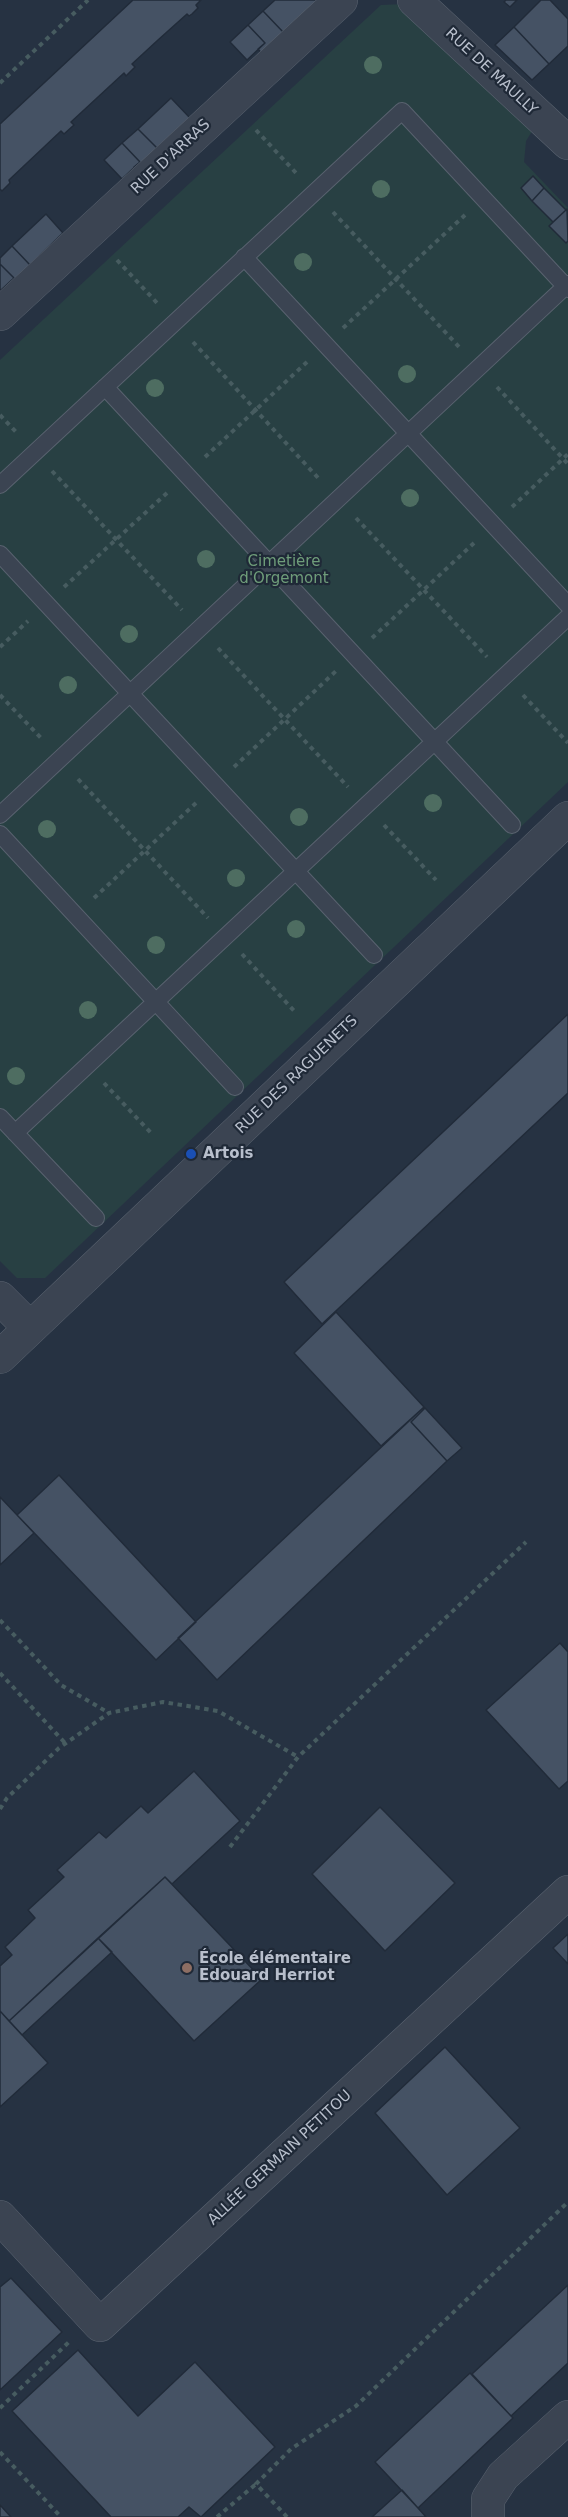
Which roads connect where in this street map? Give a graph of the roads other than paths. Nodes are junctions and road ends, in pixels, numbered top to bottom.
1 (341, 0) edge
2 (414, 0) edge
3 (568, 143) edge
4 (244, 257) junction
5 (567, 286) edge
6 (0, 314) edge
7 (105, 387) junction
8 (409, 434) junction
9 (0, 485) edge
10 (0, 554) edge
11 (269, 563) junction
12 (568, 605) edge
13 (568, 617) edge
14 (130, 694) junction
15 (435, 742) junction
16 (0, 815) edge
17 (568, 818) edge
18 (512, 825) dead end
19 (0, 834) edge
20 (296, 872) junction
21 (374, 955) dead end
22 (156, 1002) junction
23 (235, 1087) dead end
24 (0, 1117) edge
25 (15, 1133) junction
26 (96, 1218) dead end
27 (0, 1298) edge
28 (30, 1328) junction
29 (0, 1357) edge
30 (568, 1892) edge
31 (0, 2217) edge
32 (568, 2416) edge
33 (488, 2517) edge

1 - 6 street, RUE D'ARRAS
2 - 3 street, RUE DE MAULLY
4 - 5 lane
4 - 7 lane
4 - 8 lane
5 - 8 lane
7 - 9 lane
7 - 11 lane
8 - 11 lane
8 - 12 lane
10 - 14 lane
11 - 14 lane
11 - 15 lane
13 - 15 lane
14 - 16 lane
14 - 20 lane
15 - 18 lane
15 - 20 lane
17 - 28 street, RUE DES RAGUENETS
19 - 22 lane
20 - 21 lane
20 - 22 lane
22 - 23 lane
22 - 25 lane
24 - 25 lane
25 - 26 lane
27 - 28 street
28 - 29 street, RUE DES RAGUENETS
30 - 31 street, ALLÉE GERMAIN PETITOU
32 - 33 street

